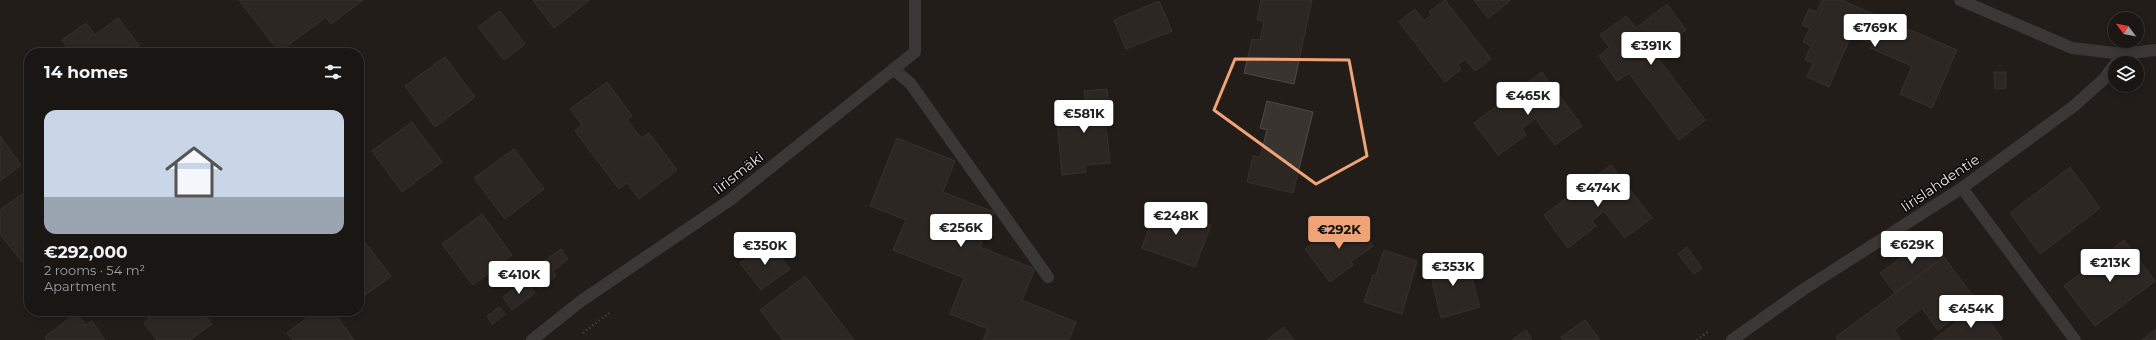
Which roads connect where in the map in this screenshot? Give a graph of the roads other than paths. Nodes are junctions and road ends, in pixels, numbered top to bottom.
1 (915, 0) edge
2 (1960, 0) edge
3 (2156, 50) edge
4 (2133, 56) edge
5 (2108, 57) edge
6 (893, 70) junction
7 (2108, 74) edge
8 (1962, 188) junction
9 (1048, 277) dead end
10 (532, 340) edge
11 (1732, 340) edge
12 (2074, 340) edge

1 - 6 street, Iirismäki
2 - 5 street
3 - 4 street
6 - 9 street
6 - 10 street, Iirismäki
7 - 8 street, Iirislahdentie
8 - 11 street, Iirislahdentie
8 - 12 street

